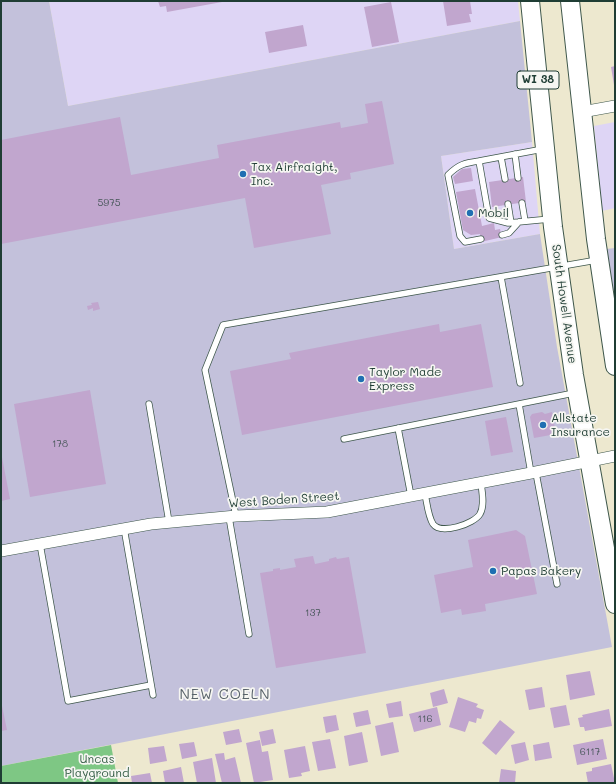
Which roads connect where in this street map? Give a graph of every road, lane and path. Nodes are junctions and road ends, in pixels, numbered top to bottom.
1 (530, 1) edge
2 (570, 1) edge
3 (615, 106) edge
4 (582, 112) junction
5 (545, 148) junction
6 (515, 154) junction
7 (501, 157) junction
8 (479, 161) junction
9 (518, 178) dead end
10 (505, 179) dead end
11 (522, 203) dead end
12 (508, 204) dead end
13 (552, 218) junction
14 (522, 222) junction
15 (511, 223) junction
16 (502, 235) dead end
17 (481, 239) dead end
18 (599, 259) junction
19 (559, 266) junction
20 (501, 277) junction
21 (615, 366) edge
22 (520, 383) dead end
23 (577, 393) junction
24 (149, 404) dead end
25 (519, 404) junction
26 (398, 428) junction
27 (344, 439) dead end
28 (615, 456) edge
29 (588, 461) junction
30 (534, 473) junction
31 (481, 483) junction
32 (425, 494) junction
33 (411, 496) junction
34 (233, 516) junction
35 (169, 522) junction
36 (124, 528) junction
37 (40, 544) junction
38 (1, 551) edge
39 (558, 584) dead end
40 (615, 604) edge
41 (249, 634) dead end
42 (151, 685) junction
43 (153, 696) dead end

1 - 5 main road, South Howell Avenue / WI 38
2 - 4 main road
3 - 4 street
4 - 18 main road
5 - 6 lane
5 - 13 main road, South Howell Avenue / WI 38
6 - 7 lane
6 - 9 lane
7 - 8 lane
7 - 10 lane
8 - 15 lane
8 - 17 lane
11 - 14 lane
12 - 15 lane
13 - 14 lane
13 - 19 main road, South Howell Avenue / WI 38
14 - 15 lane
14 - 16 lane
18 - 19 lane
18 - 21 main road
19 - 20 lane
19 - 23 main road, South Howell Avenue / WI 38
20 - 22 lane
20 - 34 lane
23 - 25 lane
23 - 29 main road, South Howell Avenue / WI 38
24 - 35 lane
25 - 26 lane
25 - 30 lane
26 - 27 lane
26 - 33 lane
28 - 29 street, West Boden Street
29 - 30 street, West Boden Street
29 - 40 main road, South Howell Avenue / WI 38
30 - 31 street, West Boden Street
30 - 39 lane
31 - 32 street, West Boden Street
31 - 32 lane
32 - 33 street, West Boden Street
33 - 34 street, West Boden Street
34 - 35 street, West Boden Street
34 - 41 lane
35 - 36 street, West Boden Street
36 - 37 street, West Boden Street
36 - 42 lane
37 - 38 street, West Boden Street
37 - 42 lane
42 - 43 lane

